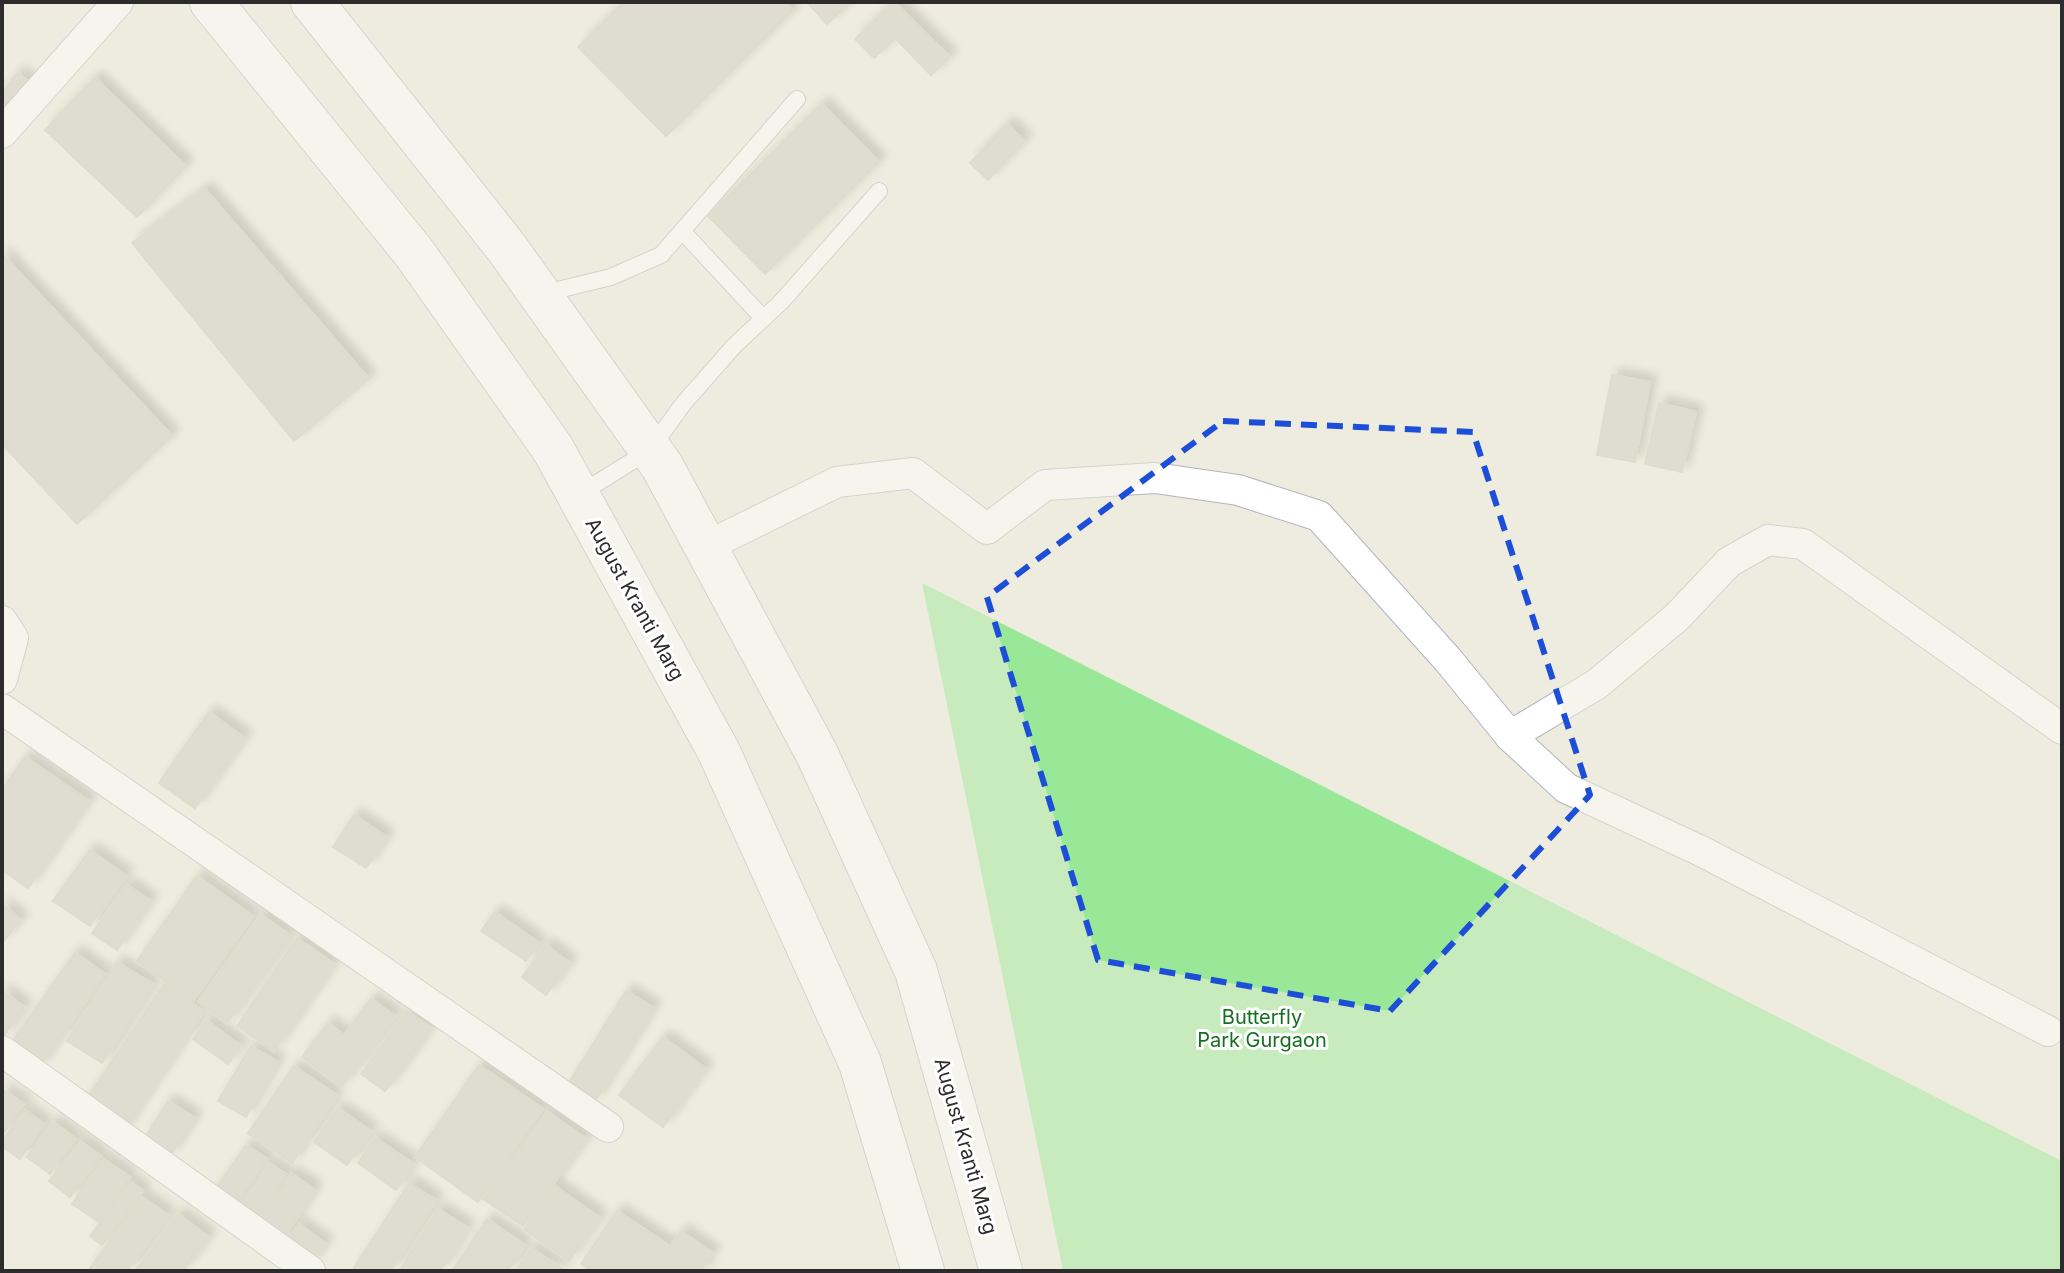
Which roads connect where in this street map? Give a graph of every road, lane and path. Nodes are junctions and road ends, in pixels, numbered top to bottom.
1 (211, 2) edge
2 (312, 2) edge
3 (109, 6) edge
4 (797, 99) dead end
5 (2, 133) edge
6 (879, 191) dead end
7 (683, 232) junction
8 (539, 294) junction
9 (763, 318) junction
10 (650, 450) junction
11 (578, 495) junction
12 (705, 547) junction
13 (2, 621) edge
14 (2, 679) edge
15 (2, 709) edge
16 (2062, 729) edge
17 (1510, 736) junction
18 (2048, 1031) dead end
19 (2, 1051) edge
20 (608, 1127) dead end
21 (310, 1271) edge
22 (923, 1271) edge
23 (1001, 1271) edge

1 - 11 main road, August Kranti Marg
2 - 8 main road, August Kranti Marg
3 - 5 street
4 - 7 lane
6 - 9 lane
7 - 8 lane
7 - 9 lane
8 - 10 main road, August Kranti Marg
9 - 10 lane
10 - 11 lane
10 - 12 main road, August Kranti Marg
11 - 22 main road, August Kranti Marg
12 - 17 street
12 - 23 main road, August Kranti Marg
13 - 14 street
15 - 20 street
16 - 17 street
17 - 18 street
19 - 21 street

